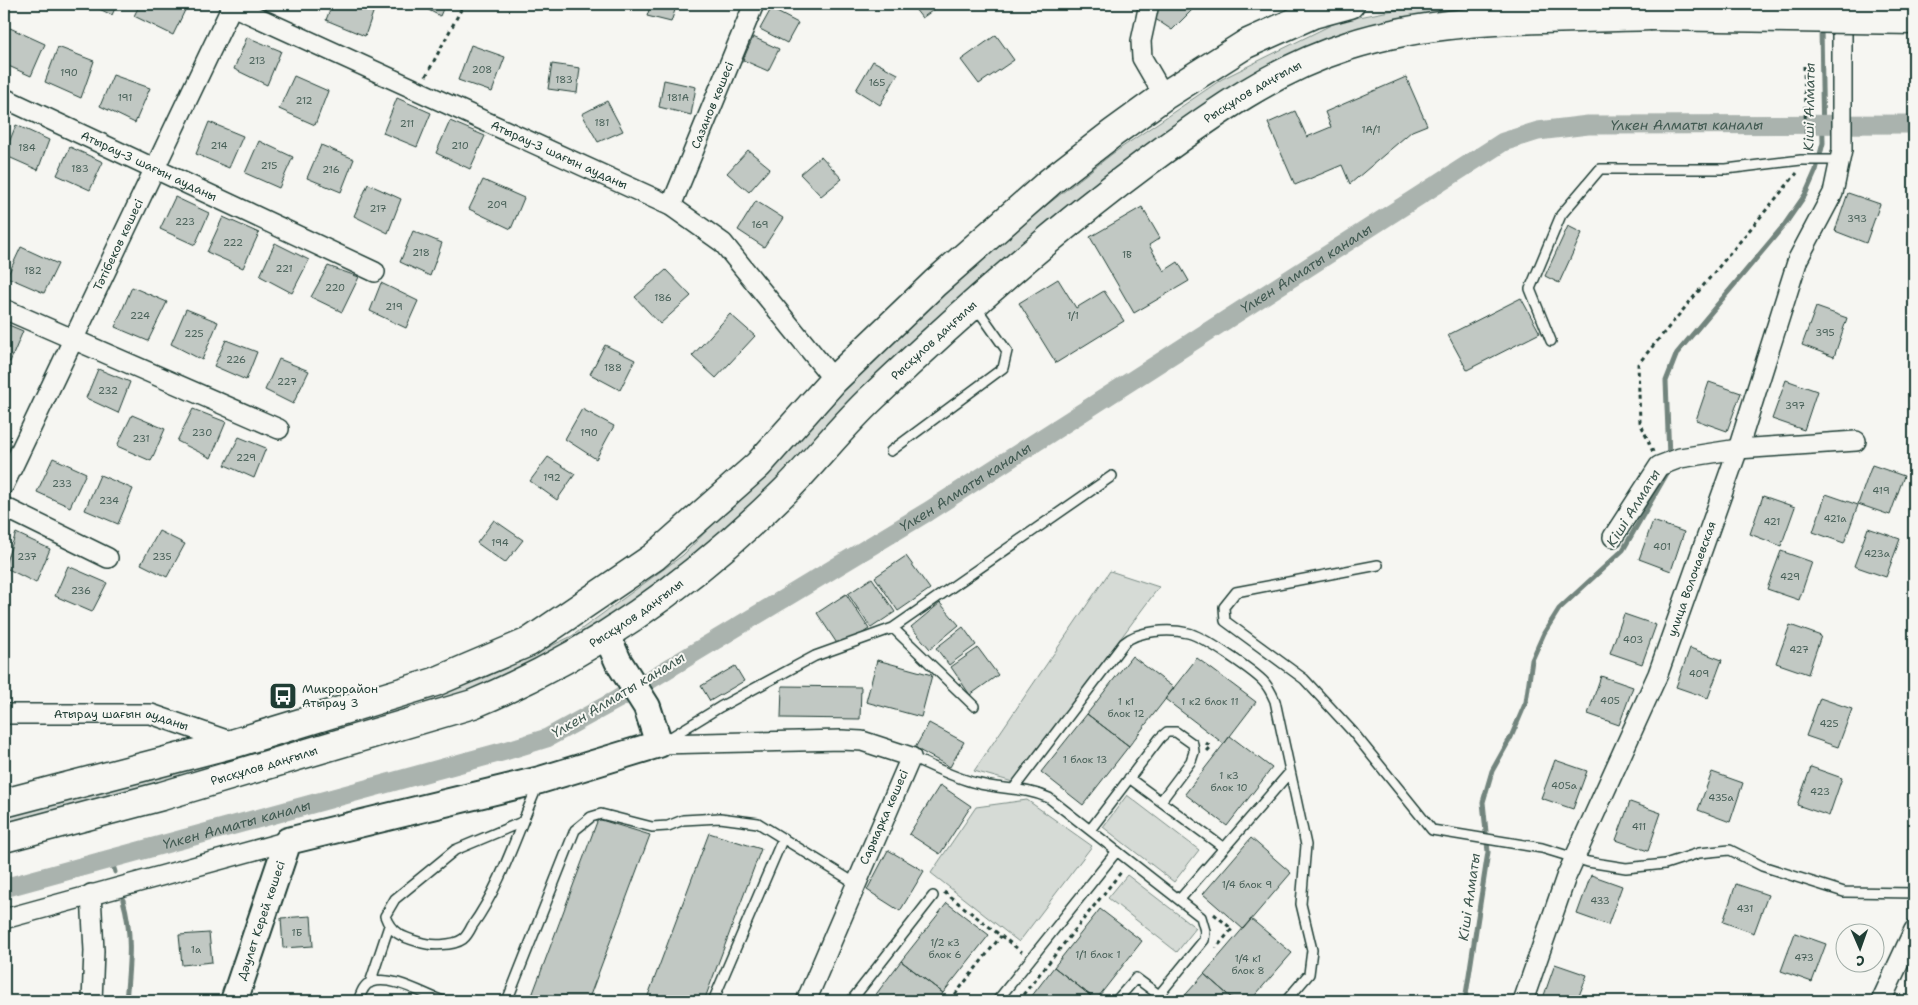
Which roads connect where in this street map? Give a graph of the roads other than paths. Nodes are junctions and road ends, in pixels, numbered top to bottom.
1 (754, 4) edge
2 (1149, 4) edge
3 (1350, 4) edge
4 (1845, 4) edge
5 (231, 5) edge
6 (1612, 11) edge
7 (1914, 20) edge
8 (1164, 96) junction
9 (4, 98) edge
10 (1838, 157) junction
11 (154, 169) junction
12 (671, 206) junction
13 (375, 272) dead end
14 (974, 304) junction
15 (4, 309) edge
16 (73, 339) junction
17 (1551, 341) dead end
18 (834, 380) junction
19 (279, 429) dead end
20 (1856, 441) dead end
21 (1738, 449) junction
22 (891, 451) dead end
23 (1112, 476) dead end
24 (4, 485) edge
25 (4, 507) edge
26 (1613, 537) dead end
27 (108, 558) dead end
28 (1378, 565) dead end
29 (893, 628) junction
30 (607, 636) junction
31 (974, 706) dead end
32 (4, 714) edge
33 (236, 742) junction
34 (659, 744) junction
35 (911, 757) junction
36 (1290, 772) junction
37 (1130, 778) junction
38 (540, 780) junction
39 (1014, 788) junction
40 (1161, 801) junction
41 (4, 804) edge
42 (522, 822) junction
43 (1090, 830) junction
44 (4, 838) edge
45 (782, 838) junction
46 (288, 841) junction
47 (1224, 848) junction
48 (1117, 851) junction
49 (1576, 857) junction
50 (855, 883) junction
51 (1914, 893) edge
52 (91, 894) junction
53 (933, 896) road end
54 (1180, 899) junction
55 (4, 919) edge
56 (388, 926) junction
57 (1913, 938) edge
58 (370, 982) junction
59 (92, 1001) edge
60 (234, 1001) edge
61 (358, 1001) edge
62 (443, 1001) edge
63 (507, 1001) edge
64 (713, 1001) edge
65 (806, 1001) edge
66 (851, 1001) edge
67 (997, 1001) edge
68 (1116, 1001) edge
69 (1286, 1001) edge
70 (1524, 1001) edge
71 (1881, 1001) edge

1 - 12 street, Сазанов көшесі
2 - 8 street
3 - 8 main road
4 - 10 street, улица Волочаевская
5 - 11 street, Тәтібеков көшесі
5 - 12 street, Атырау-3 шағын ауданы
6 - 7 main road, Рысқұлов даңғылы, bridge
6 - 14 main road, Рысқұлов даңғылы
8 - 18 main road
9 - 11 street, Атырау-3 шағын ауданы
10 - 17 lane
10 - 21 street, улица Волочаевская
11 - 13 street, Атырау-3 шағын ауданы
11 - 16 street, Тәтібеков көшесі
12 - 18 street, Атырау-3 шағын ауданы
14 - 22 lane
14 - 30 main road, Рысқұлов даңғылы
15 - 16 street
16 - 19 street
16 - 24 street, Тәтібеков көшесі
18 - 33 main road
20 - 21 street
21 - 26 street
21 - 49 street, улица Волочаевская
23 - 29 lane
25 - 27 street
28 - 49 lane
29 - 31 lane
29 - 34 lane
30 - 34 street
30 - 44 main road, Рысқұлов даңғылы
32 - 33 street, Атырау шағын ауданы
33 - 41 main road
34 - 35 street, Сарыарқа көшесі
34 - 38 street
35 - 39 lane
35 - 50 street, Сарыарқа көшесі
36 - 39 lane
36 - 47 lane
36 - 69 lane
37 - 40 lane
37 - 40 lane
37 - 43 lane
38 - 42 lane
38 - 46 street
39 - 43 lane
40 - 47 lane
42 - 56 lane
42 - 56 lane
43 - 48 lane
45 - 50 lane
45 - 63 lane
45 - 64 lane
46 - 52 street
46 - 60 street, Дәулет Керей көшесі
47 - 54 lane
48 - 54 lane
48 - 67 lane
49 - 51 lane
49 - 70 street, улица Волочаевская
50 - 65 street, Сарыарқа көшесі
52 - 55 street
52 - 59 street
53 - 66 lane
54 - 68 lane
56 - 58 lane
57 - 71 street
58 - 61 lane
58 - 62 lane

